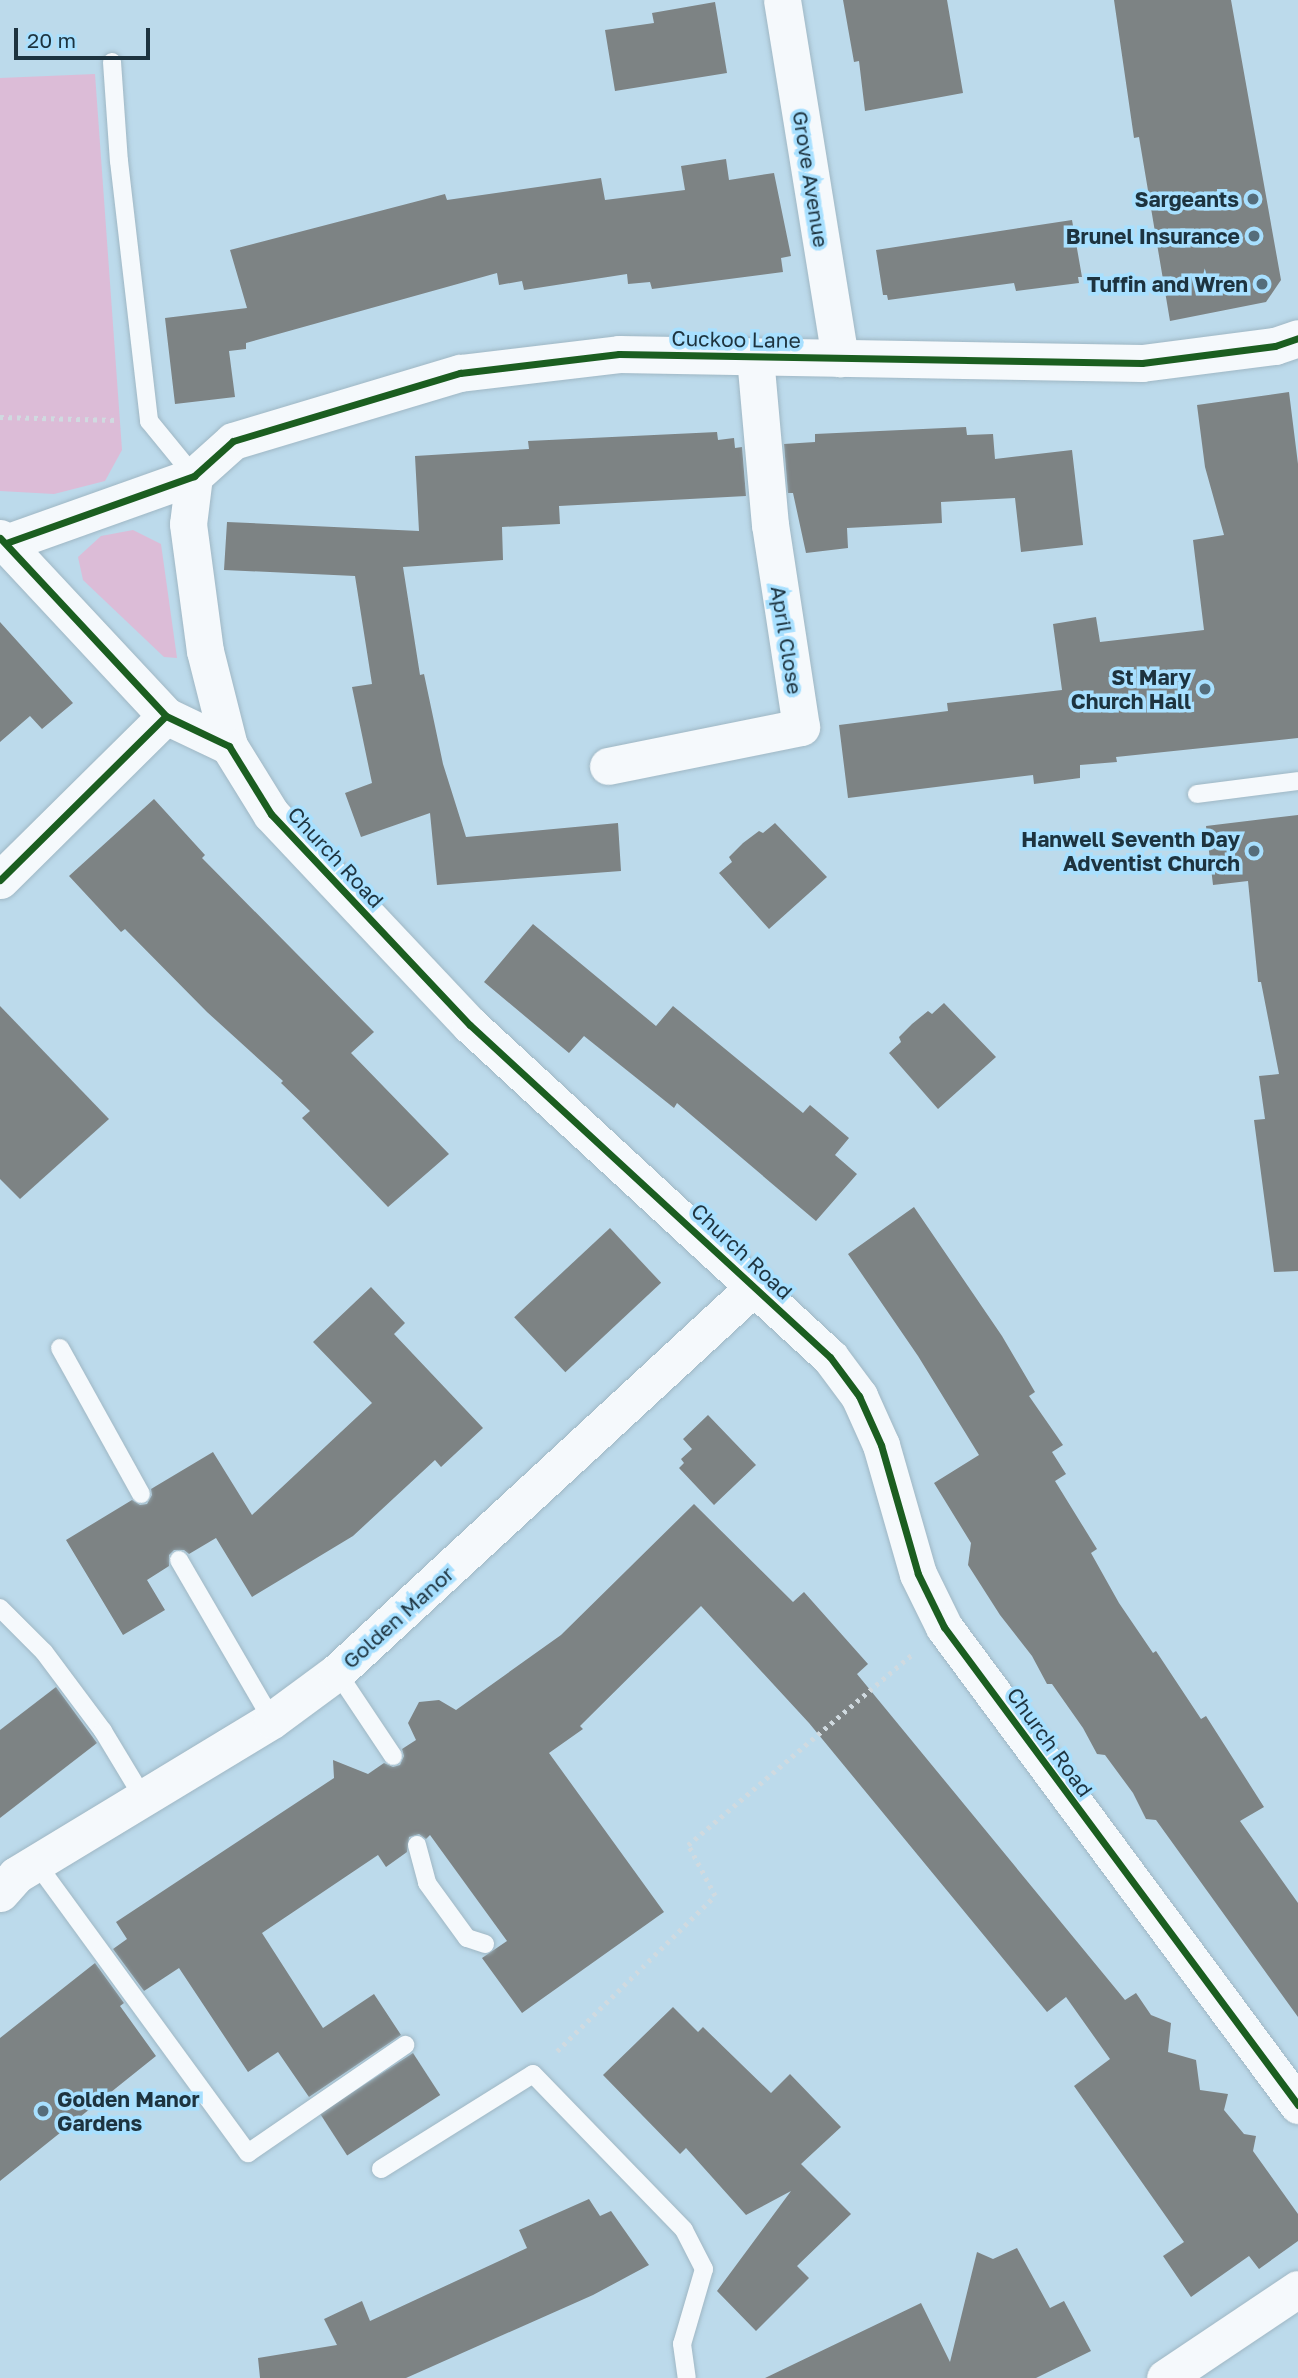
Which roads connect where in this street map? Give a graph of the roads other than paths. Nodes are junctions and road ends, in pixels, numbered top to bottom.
1 (782, 0) edge
2 (112, 62) dead end
3 (1298, 338) edge
4 (755, 358) junction
5 (840, 358) junction
6 (194, 476) junction
7 (3, 540) edge
8 (166, 716) junction
9 (229, 746) junction
10 (608, 766) dead end
11 (1298, 781) edge
12 (1198, 794) dead end
13 (0, 880) edge
14 (755, 1286) junction
15 (60, 1348) dead end
16 (141, 1494) dead end
17 (178, 1560) dead end
18 (0, 1608) edge
19 (337, 1672) junction
20 (271, 1720) junction
21 (393, 1756) dead end
22 (144, 1799) junction
23 (417, 1845) dead end
24 (37, 1864) junction
25 (0, 1893) edge
26 (485, 1944) dead end
27 (405, 2045) dead end
28 (1298, 2105) edge
29 (381, 2169) dead end
30 (1298, 2289) edge
31 (687, 2378) edge
32 (1165, 2378) edge

1 - 5 street, Grove Avenue
2 - 6 lane
3 - 5 street, Cuckoo Lane
4 - 5 street, Cuckoo Lane
4 - 6 street, Cuckoo Lane
4 - 10 street, April Close
6 - 7 street
6 - 9 street, Church Road
7 - 8 street
8 - 9 street
8 - 13 street
9 - 14 street, Church Road
11 - 12 lane
14 - 19 street, Golden Manor
14 - 28 street, Church Road
15 - 16 lane
17 - 20 lane
18 - 22 lane
19 - 20 street, Golden Manor
19 - 21 lane
20 - 22 street, Golden Manor
22 - 24 street, Golden Manor
23 - 26 lane
24 - 25 street, Golden Manor
24 - 27 lane
29 - 31 lane
30 - 32 street

